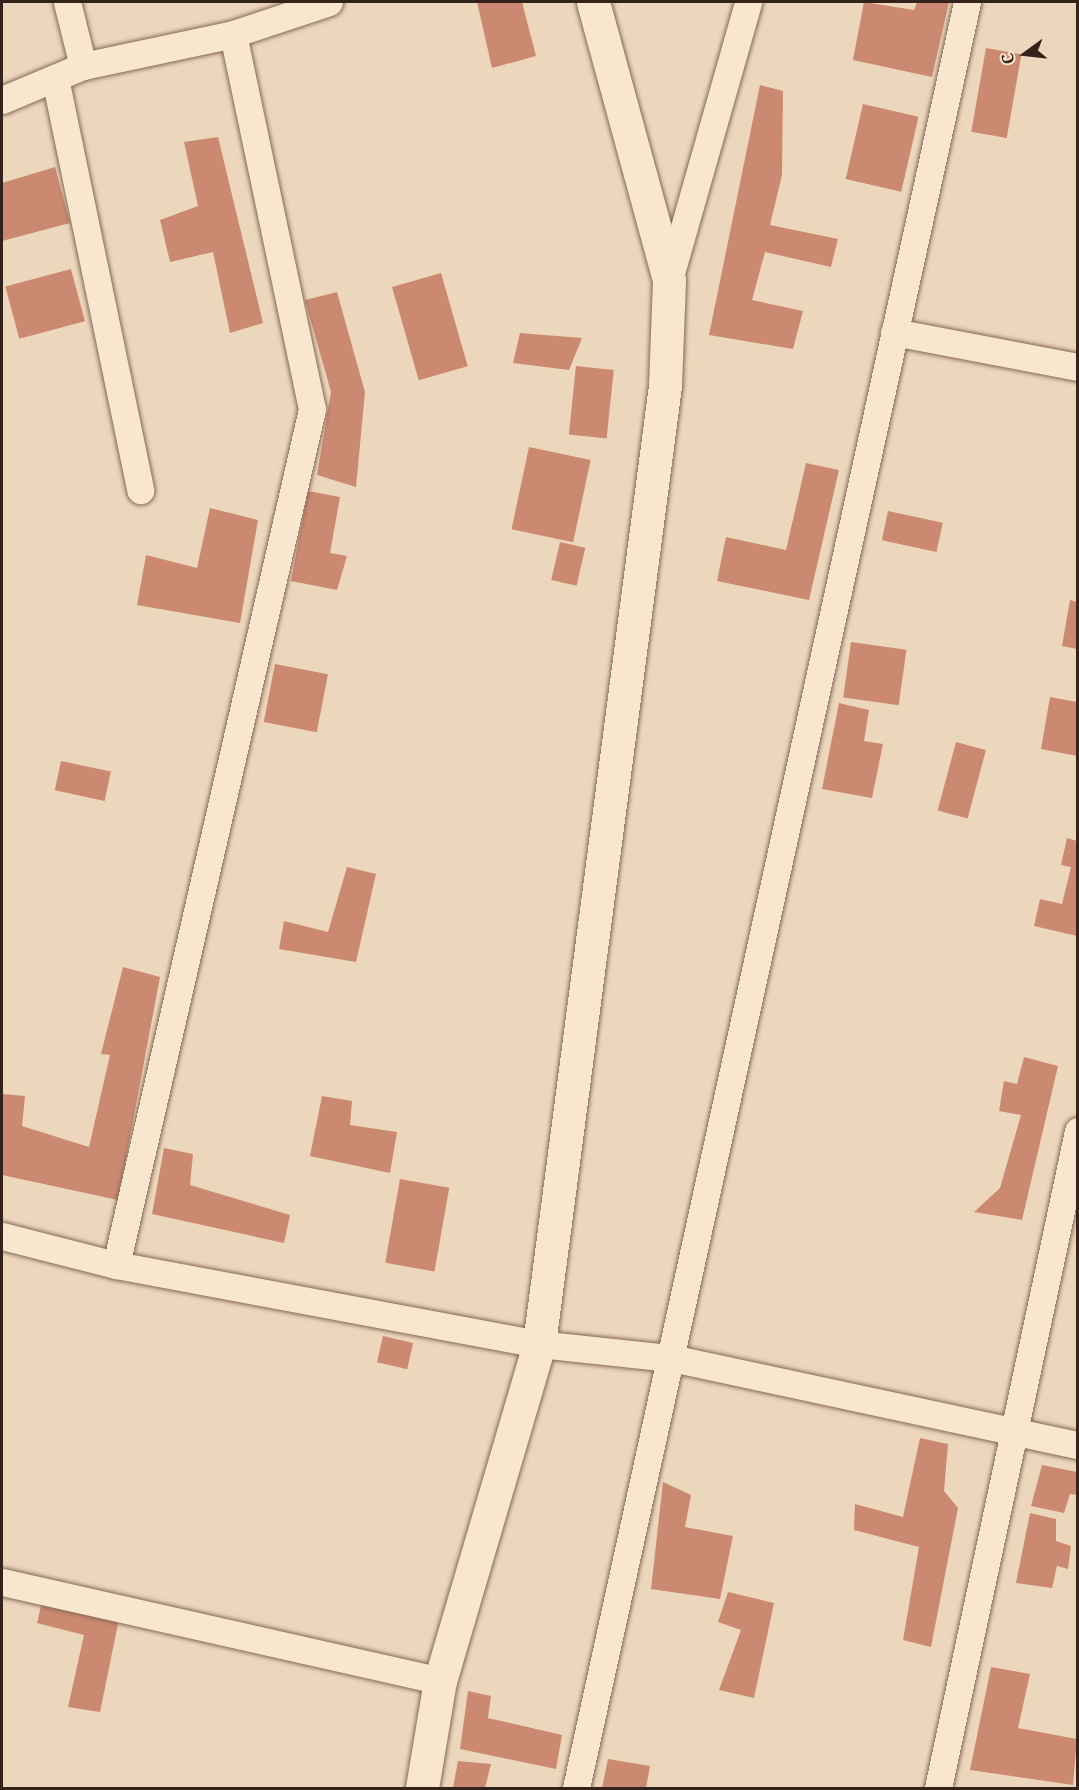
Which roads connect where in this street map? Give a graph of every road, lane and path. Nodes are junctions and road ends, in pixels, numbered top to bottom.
1 (67, 2) edge
2 (329, 2) edge
3 (593, 2) edge
4 (748, 2) edge
5 (967, 2) edge
6 (233, 34) junction
7 (83, 66) junction
8 (55, 78) junction
9 (2, 100) edge
10 (669, 280) junction
11 (894, 332) junction
12 (1077, 367) edge
13 (140, 490) dead end
14 (1077, 1131) edge
15 (2, 1236) edge
16 (116, 1265) junction
17 (539, 1344) junction
18 (670, 1358) junction
19 (1014, 1430) junction
20 (1077, 1445) edge
21 (2, 1582) edge
22 (440, 1681) junction
23 (422, 1788) edge
24 (576, 1788) edge
25 (938, 1788) edge

1 - 7 street
2 - 6 street
3 - 10 street
4 - 10 street
5 - 11 street
6 - 7 street
6 - 16 street
7 - 8 street
8 - 9 street
8 - 13 street
10 - 17 street
11 - 12 street
11 - 18 street
14 - 19 street
15 - 16 street
16 - 17 street
17 - 18 street
17 - 22 street
18 - 19 street
18 - 24 street
19 - 20 street
19 - 25 street
21 - 22 street
22 - 23 street

